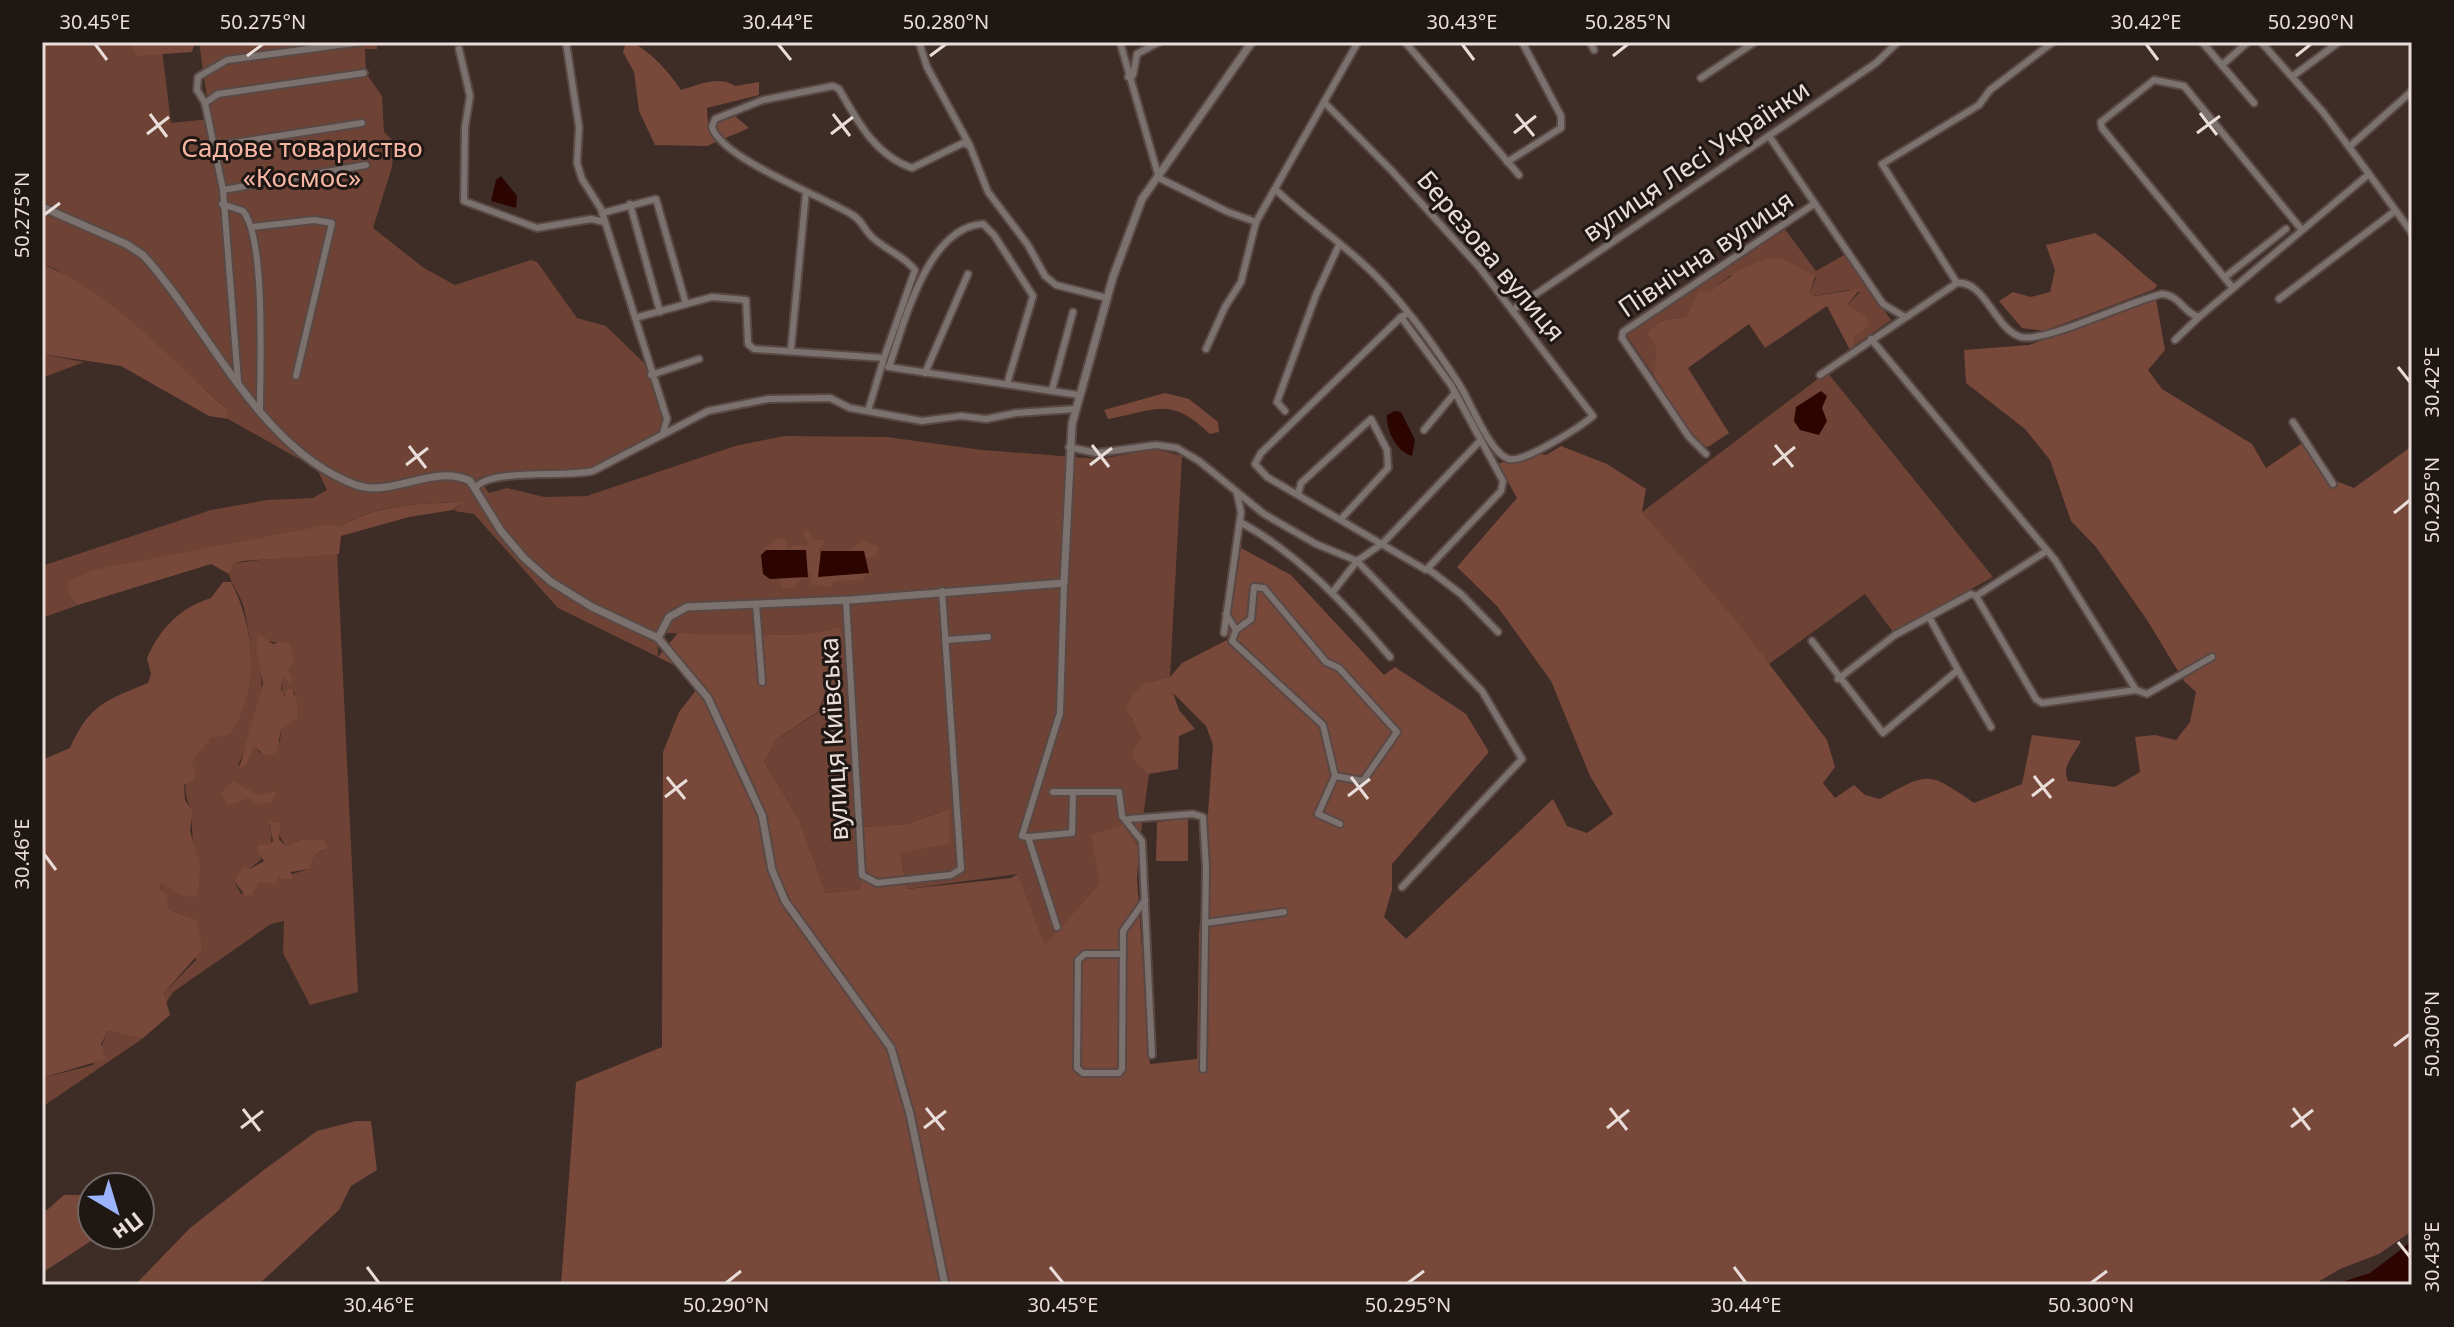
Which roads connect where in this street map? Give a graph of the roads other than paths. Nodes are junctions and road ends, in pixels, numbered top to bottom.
1 (361, 42) edge
2 (566, 42) edge
3 (919, 42) edge
4 (1120, 42) edge
5 (1159, 42) edge
6 (1252, 42) edge
7 (1358, 42) edge
8 (1405, 42) edge
9 (1522, 42) edge
10 (1590, 42) edge
11 (1755, 42) edge
12 (1898, 42) edge
13 (2053, 42) edge
14 (2202, 42) edge
15 (2248, 42) edge
16 (2261, 42) edge
17 (2339, 42) edge
18 (459, 49) dead end
19 (1594, 50) dead end
20 (2222, 65) junction
21 (364, 73) dead end
22 (2293, 76) junction
23 (1128, 77) junction
24 (1701, 78) dead end
25 (2412, 91) edge
26 (1324, 102) junction
27 (205, 103) junction
28 (2254, 103) dead end
29 (362, 123) dead end
30 (1769, 136) junction
31 (215, 146) junction
32 (970, 146) junction
33 (2349, 147) junction
34 (1507, 162) junction
35 (366, 165) dead end
36 (2369, 174) junction
37 (1519, 175) dead end
38 (1159, 178) junction
39 (1275, 189) junction
40 (223, 190) junction
41 (806, 192) junction
42 (222, 204) junction
43 (630, 204) junction
44 (1814, 204) junction
45 (42, 207) edge
46 (2395, 211) junction
47 (602, 213) junction
48 (2291, 217) junction
49 (604, 222) junction
50 (1256, 222) junction
51 (251, 227) junction
52 (2286, 229) junction
53 (2302, 230) junction
54 (2412, 233) edge
55 (1339, 245) junction
56 (968, 274) dead end
57 (2225, 277) junction
58 (1957, 283) junction
59 (2233, 288) junction
60 (1107, 298) junction
61 (2279, 299) dead end
62 (686, 304) junction
63 (1514, 309) junction
64 (660, 312) junction
65 (1073, 312) dead end
66 (1404, 316) junction
67 (1905, 317) junction
68 (2199, 317) junction
69 (635, 318) junction
70 (1871, 339) junction
71 (2175, 340) dead end
72 (791, 349) junction
73 (1206, 349) dead end
74 (699, 359) dead end
75 (885, 363) junction
76 (925, 373) junction
77 (651, 375) junction
78 (1820, 375) dead end
79 (296, 376) dead end
80 (238, 381) junction
81 (1007, 384) junction
82 (1052, 390) junction
83 (1454, 394) junction
84 (1079, 395) junction
85 (1075, 409) junction
86 (260, 410) junction
87 (868, 411) junction
88 (1285, 411) dead end
89 (2293, 422) dead end
90 (1424, 430) dead end
91 (663, 433) junction
92 (1480, 441) junction
93 (1069, 447) junction
94 (1706, 454) dead end
95 (2333, 484) dead end
96 (476, 487) junction
97 (1237, 494) junction
98 (1298, 494) junction
99 (1341, 519) junction
100 (1240, 522) junction
101 (1383, 543) junction
102 (2045, 552) junction
103 (1357, 561) junction
104 (1428, 569) junction
105 (1064, 583) junction
106 (942, 591) junction
107 (1332, 593) junction
108 (1976, 596) junction
109 (846, 600) junction
110 (756, 604) junction
111 (1226, 614) junction
112 (1929, 617) junction
113 (1236, 630) junction
114 (1498, 632) dead end
115 (1224, 633) dead end
116 (988, 637) dead end
117 (658, 638) junction
118 (945, 640) junction
119 (1812, 641) dead end
120 (1390, 657) dead end
121 (2212, 657) dead end
122 (1958, 670) junction
123 (1838, 679) junction
124 (762, 682) dead end
125 (2136, 690) junction
126 (1991, 727) dead end
127 (1335, 776) junction
128 (1053, 792) dead end
129 (1073, 792) junction
130 (1128, 821) junction
131 (1340, 824) dead end
132 (1028, 837) junction
133 (1402, 887) dead end
134 (1145, 900) junction
135 (1284, 912) dead end
136 (1205, 923) junction
137 (1057, 927) dead end
138 (1123, 954) junction
139 (1152, 1055) dead end
140 (1203, 1069) dead end
141 (945, 1285) edge

1 - 27 street
2 - 47 street
3 - 32 street
4 - 23 street
5 - 23 street
6 - 38 street
7 - 26 street
8 - 34 street
9 - 34 street
10 - 19 street
11 - 24 street
12 - 30 street, вулиця Лесі Українки
13 - 58 street
14 - 20 street
15 - 20 street
16 - 22 street
17 - 22 street
18 - 49 street
20 - 28 street
21 - 27 street
22 - 33 street
23 - 38 street
25 - 33 street
26 - 39 street
26 - 63 street, Березова вулиця
27 - 31 street
29 - 31 street
30 - 44 street
30 - 63 street, вулиця Лесі Українки
31 - 40 street
32 - 41 street
32 - 60 street
33 - 36 street
34 - 37 street
35 - 40 street
36 - 46 street
36 - 53 street
38 - 50 street
38 - 60 street
39 - 50 street
39 - 55 street
40 - 42 street
41 - 72 street
41 - 75 street
42 - 51 street
42 - 80 street
43 - 47 street
43 - 62 street
43 - 64 street
44 - 67 street
44 - 94 street, Північна вулиця
45 - 80 street
46 - 54 street
46 - 61 street
47 - 49 street
48 - 52 street
48 - 53 street
48 - 57 street
49 - 69 street
50 - 73 street
51 - 79 street
51 - 86 street
52 - 53 street
52 - 57 street
53 - 59 street
55 - 66 street
55 - 88 street
56 - 76 street
57 - 59 street
58 - 67 street
58 - 68 street
59 - 68 street
60 - 84 street
62 - 64 street
62 - 72 street
63 - 66 street, Березова вулиця
64 - 69 street
65 - 82 street
66 - 83 street
66 - 98 street
67 - 70 street
68 - 71 street
69 - 77 street
70 - 78 street
70 - 102 street
72 - 75 street
74 - 77 street
75 - 76 street
75 - 81 street
75 - 87 street
76 - 81 street
77 - 91 street
80 - 86 street
81 - 82 street
82 - 84 street
83 - 90 street
83 - 92 street
84 - 85 street
85 - 87 street
85 - 93 street
86 - 96 street
87 - 91 street
89 - 95 street
91 - 96 street
92 - 101 street
92 - 104 street
93 - 97 street
93 - 105 street
96 - 117 street
97 - 100 street
97 - 103 street
98 - 99 street
98 - 99 street
99 - 101 street
100 - 107 street
100 - 111 street
101 - 103 street
101 - 104 street
102 - 108 street
102 - 125 street
103 - 107 street
103 - 133 street
104 - 114 street
105 - 106 street
105 - 132 street
106 - 109 street
106 - 118 street
107 - 120 street
108 - 112 street
108 - 125 street
109 - 110 street
109 - 118 street, вулиця Київська
110 - 117 street
110 - 124 street
111 - 113 street
111 - 115 street
112 - 122 street
112 - 123 street
113 - 127 street
113 - 127 street
116 - 118 street
117 - 141 street
119 - 123 street
121 - 125 street
122 - 123 street
122 - 126 street
127 - 131 street
128 - 129 street
129 - 130 street
129 - 132 street
130 - 134 street
130 - 136 street
132 - 137 street
134 - 138 street
134 - 139 street
135 - 136 street
136 - 140 street
138 - 138 street

